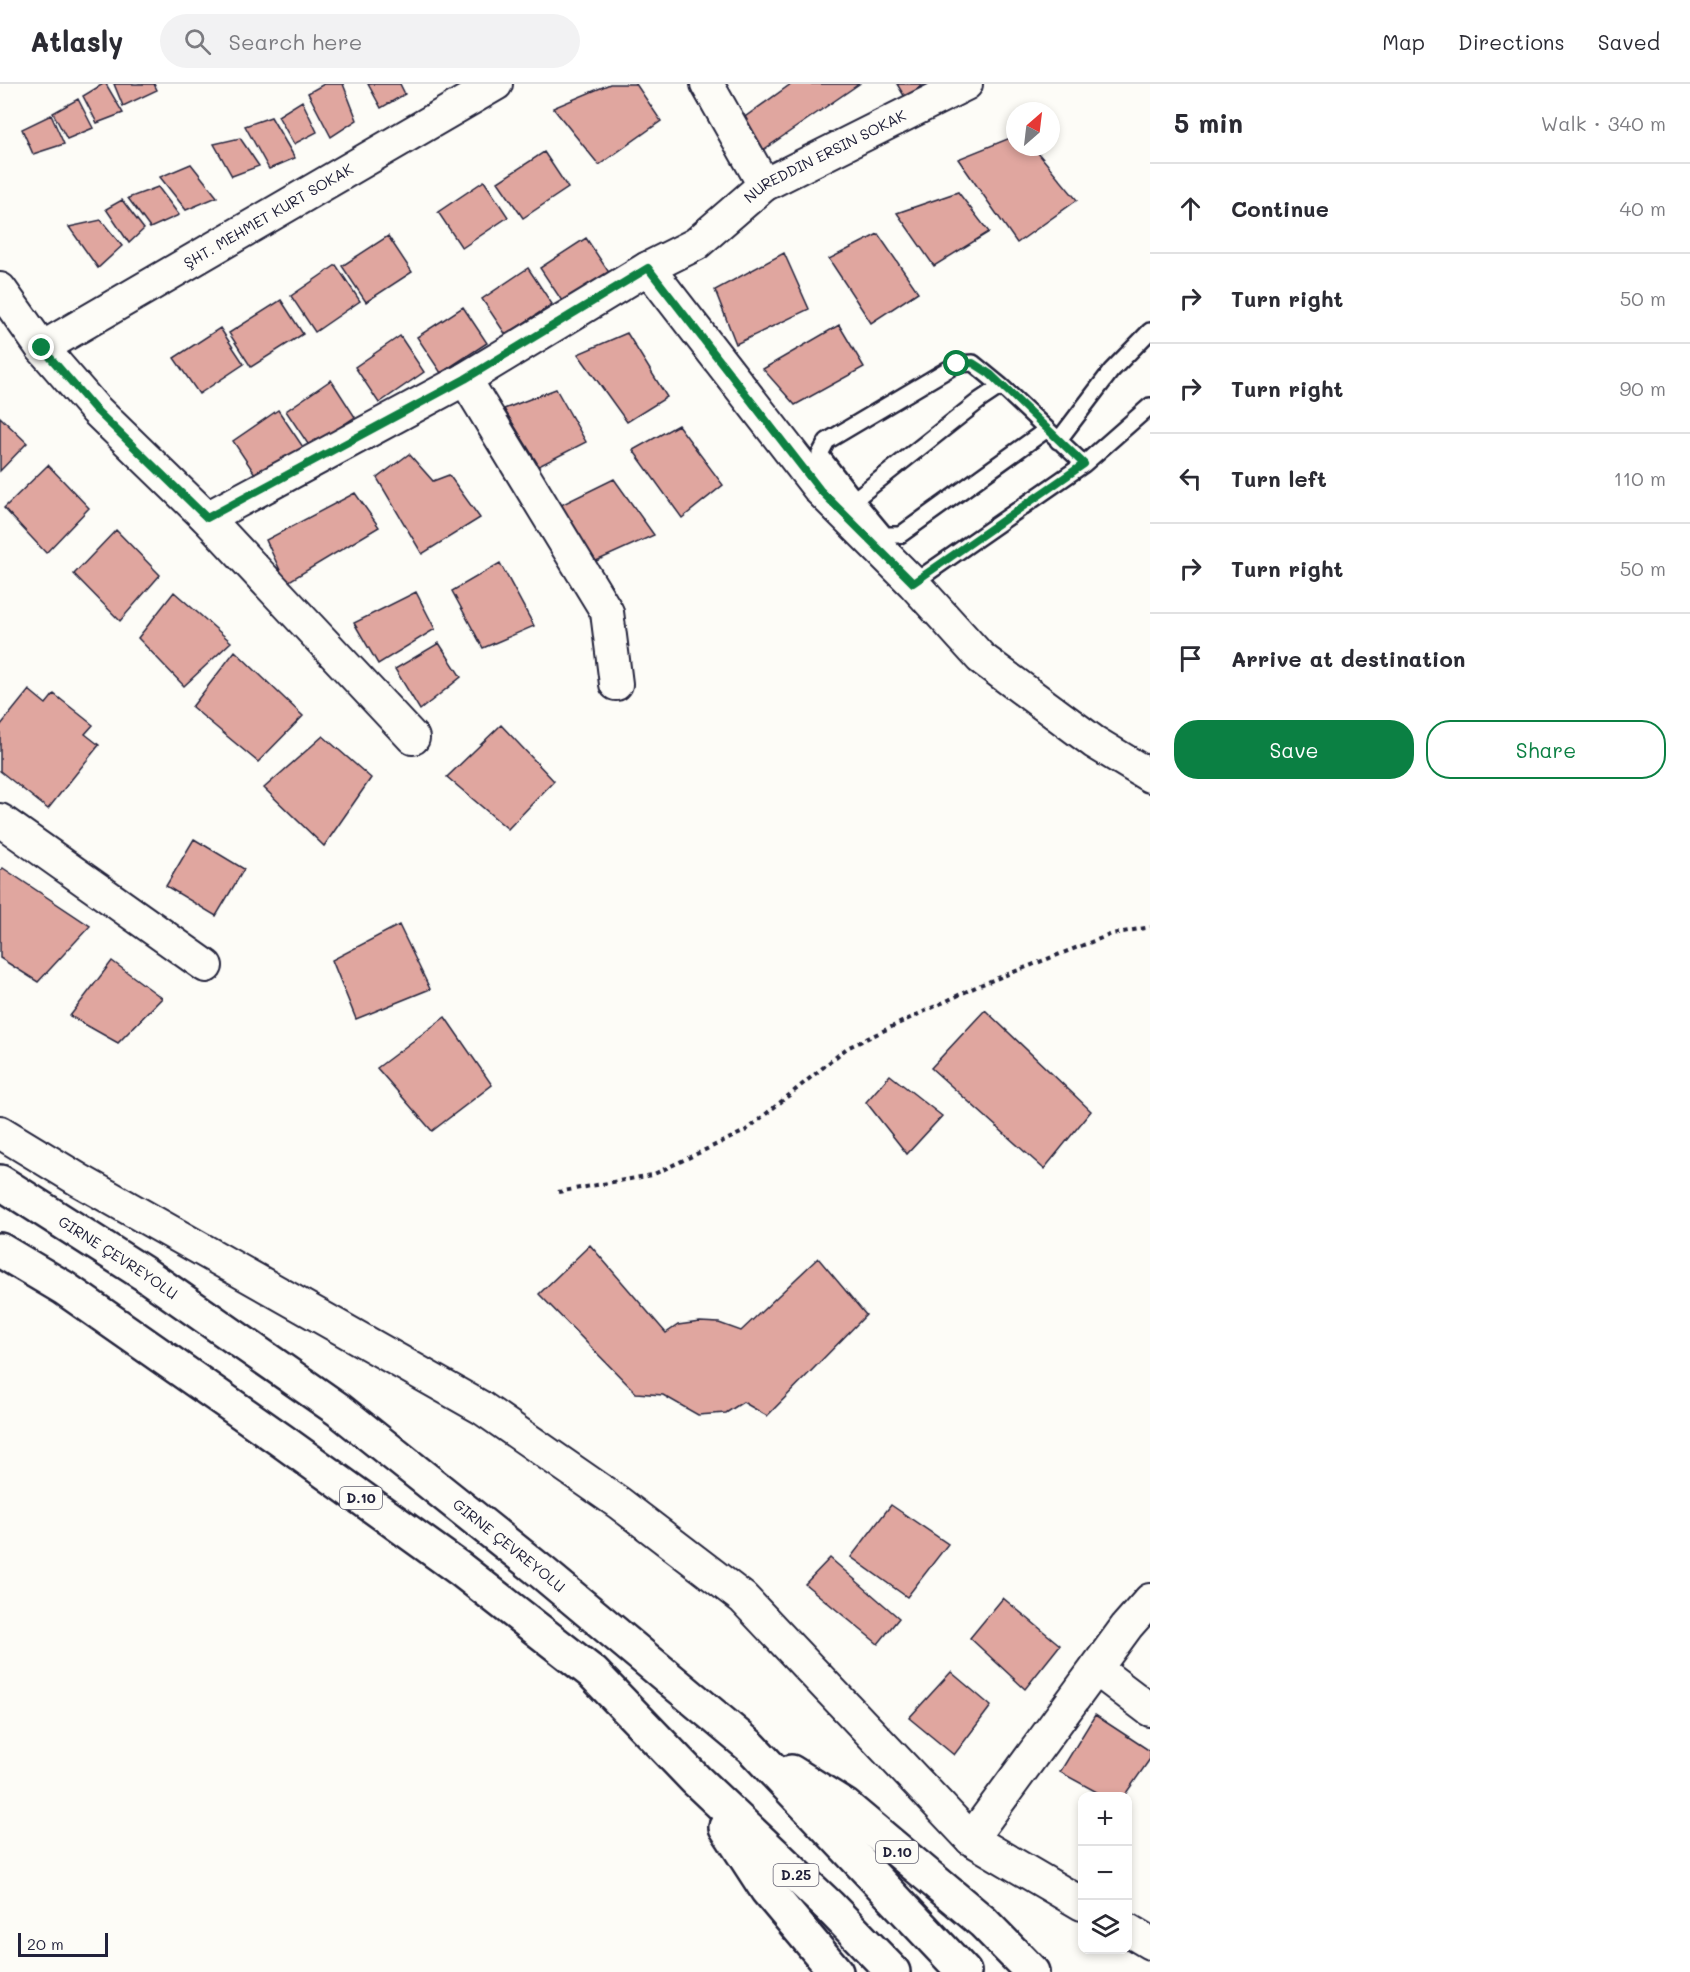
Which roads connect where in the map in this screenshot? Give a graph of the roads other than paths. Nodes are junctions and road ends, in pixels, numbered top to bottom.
1 (496, 84) edge
2 (707, 84) edge
3 (966, 84) edge
4 (764, 185) junction
5 (648, 268) junction
6 (0, 289) edge
7 (1150, 331) edge
8 (42, 348) junction
9 (465, 379) junction
10 (1001, 386) junction
11 (1150, 406) edge
12 (1046, 430) junction
13 (1058, 441) junction
14 (1084, 464) junction
15 (855, 499) junction
16 (207, 518) junction
17 (913, 583) junction
18 (616, 684) dead end
19 (413, 738) dead end
20 (1150, 776) edge
21 (0, 820) edge
22 (206, 966) dead end
23 (0, 1132) edge
24 (0, 1182) edge
25 (0, 1250) edge
26 (1150, 1600) edge
27 (1096, 1669) junction
28 (1150, 1710) edge
29 (751, 1747) junction
30 (696, 1780) junction
31 (971, 1839) junction
32 (1078, 1901) edge
33 (1132, 1932) edge
34 (1150, 1943) edge
35 (836, 1972) edge
36 (893, 1972) edge
37 (964, 1972) edge
38 (1032, 1972) edge

1 - 8 street, ŞHT. MEHMET KURT SOKAK
2 - 4 street
3 - 4 street, NUREDDIN ERSIN SOKAK
4 - 5 street, NUREDDIN ERSIN SOKAK
5 - 9 street, NUREDDIN ERSIN SOKAK
5 - 17 street
6 - 8 street
7 - 13 lane
8 - 16 street
9 - 16 street, NUREDDIN ERSIN SOKAK
9 - 18 street
10 - 12 lane
10 - 15 lane
10 - 15 lane
11 - 14 lane
12 - 13 lane
12 - 15 lane
13 - 14 lane
14 - 17 lane
16 - 19 street
17 - 20 street
21 - 22 street
23 - 31 street
24 - 29 highway, GIRNE ÇEVREYOLU / D.10
25 - 30 highway, D.10
26 - 27 street
27 - 28 street
27 - 31 street
29 - 37 highway, GIRNE ÇEVREYOLU
29 - 38 highway, D.10
30 - 35 highway, D.10
30 - 36 highway, D.25
31 - 32 street
33 - 34 street

